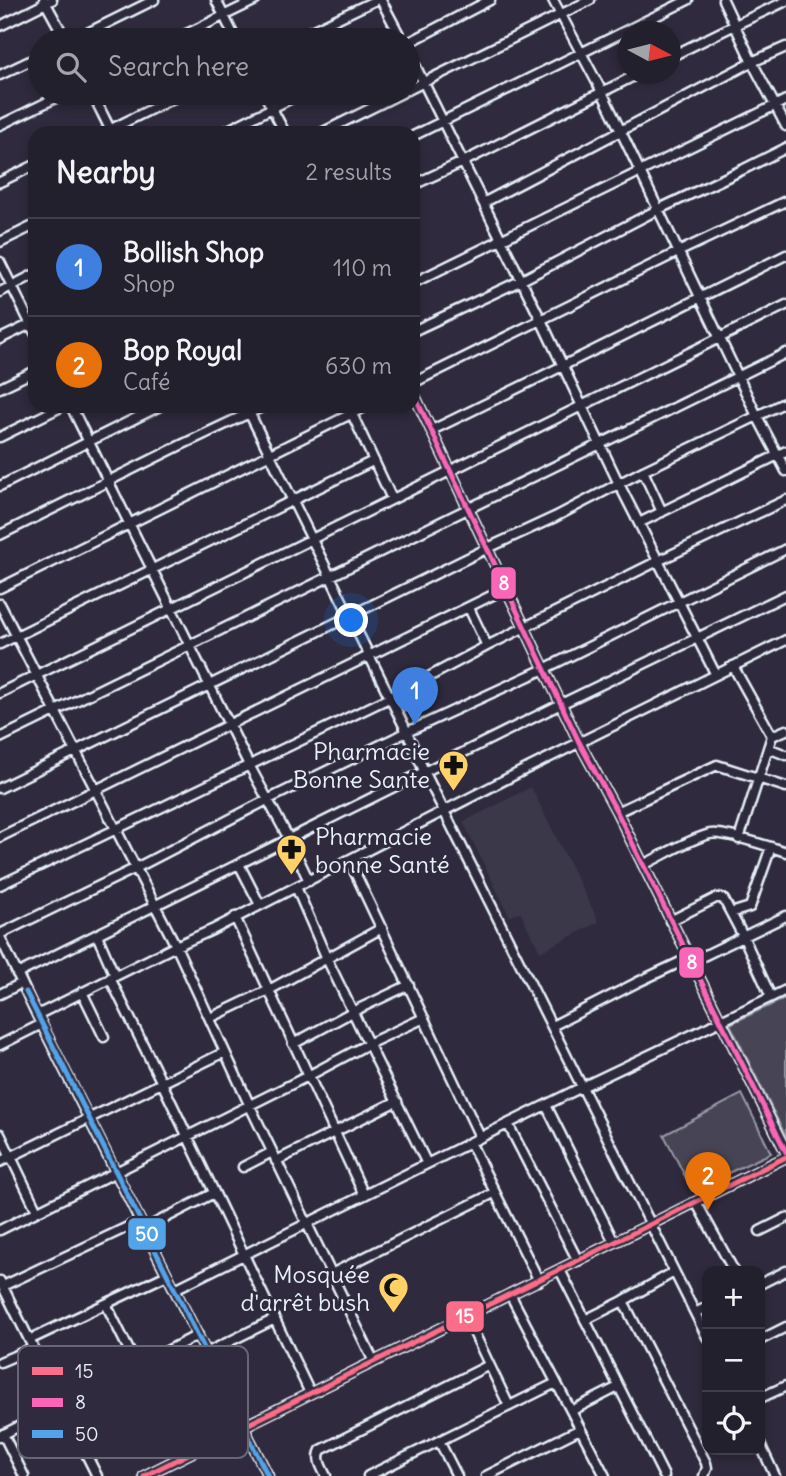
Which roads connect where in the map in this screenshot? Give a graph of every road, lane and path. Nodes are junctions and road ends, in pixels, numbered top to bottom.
1 (154, 0) edge
2 (216, 0) edge
3 (256, 0) edge
4 (379, 0) edge
5 (490, 0) edge
6 (554, 0) edge
7 (590, 0) edge
8 (688, 0) edge
9 (723, 0) edge
10 (47, 1) edge
11 (786, 1) edge
12 (561, 15) junction
13 (224, 16) junction
14 (735, 24) junction
15 (0, 26) edge
16 (60, 28) edge
17 (97, 28) edge
18 (199, 28) edge
19 (230, 28) edge
20 (318, 28) edge
21 (395, 28) edge
22 (420, 37) edge
23 (786, 47) edge
24 (681, 51) edge
25 (581, 52) junction
26 (28, 62) edge
27 (752, 62) junction
28 (0, 75) edge
29 (420, 76) edge
30 (423, 82) junction
31 (420, 84) edge
32 (618, 84) edge
33 (601, 92) junction
34 (786, 100) edge
35 (41, 105) edge
36 (97, 105) edge
37 (161, 105) edge
38 (270, 105) edge
39 (278, 105) edge
40 (378, 105) edge
41 (776, 105) junction
42 (272, 108) junction
43 (443, 121) junction
44 (0, 125) edge
45 (106, 126) edge
46 (120, 126) edge
47 (236, 126) edge
48 (281, 126) edge
49 (335, 126) edge
50 (786, 126) edge
51 (621, 131) junction
52 (420, 132) edge
53 (786, 148) edge
54 (463, 162) junction
55 (28, 168) edge
56 (640, 172) junction
57 (0, 182) edge
58 (420, 182) edge
59 (786, 201) edge
60 (483, 203) junction
61 (657, 210) junction
62 (28, 228) edge
63 (502, 240) junction
64 (0, 242) edge
65 (678, 252) junction
66 (786, 255) edge
67 (0, 262) edge
68 (28, 278) edge
69 (522, 279) junction
70 (420, 280) edge
71 (12, 286) junction
72 (0, 292) edge
73 (700, 297) junction
74 (786, 305) edge
75 (28, 315) edge
76 (541, 320) junction
77 (28, 328) edge
78 (420, 328) edge
79 (721, 337) junction
80 (0, 339) edge
81 (786, 353) edge
82 (564, 367) junction
83 (28, 374) edge
84 (739, 376) junction
85 (420, 380) edge
86 (0, 388) edge
87 (786, 402) edge
88 (420, 406) edge
89 (582, 406) junction
90 (49, 413) edge
91 (74, 413) edge
92 (146, 413) edge
93 (242, 413) edge
94 (250, 413) edge
95 (352, 414) joint
96 (757, 416) junction
97 (432, 430) junction
98 (0, 437) edge
99 (89, 442) junction
100 (600, 445) junction
101 (782, 453) edge
102 (270, 454) junction
103 (373, 461) junction
104 (450, 471) junction
105 (643, 471) junction
106 (786, 471) edge
107 (109, 481) junction
108 (619, 484) junction
109 (0, 486) edge
110 (392, 499) junction
111 (786, 500) edge
112 (293, 501) junction
113 (468, 508) junction
114 (662, 512) junction
115 (639, 523) junction
116 (130, 524) junction
117 (0, 535) edge
118 (312, 539) junction
119 (488, 548) junction
120 (786, 549) edge
121 (659, 561) junction
122 (152, 569) junction
123 (330, 577) junction
124 (0, 588) edge
125 (507, 588) junction
126 (786, 595) edge
127 (679, 602) junction
128 (0, 604) edge
129 (172, 608) junction
130 (469, 608) junction
131 (349, 617) junction
132 (525, 628) junction
133 (16, 636) junction
134 (697, 639) junction
135 (786, 640) edge
136 (0, 644) edge
137 (190, 646) junction
138 (488, 646) junction
139 (369, 656) junction
140 (733, 666) junction
141 (544, 669) junction
142 (36, 675) junction
143 (716, 675) junction
144 (210, 685) junction
145 (0, 693) edge
146 (390, 698) junction
147 (561, 704) junction
148 (56, 712) junction
149 (230, 726) junction
150 (786, 730) edge
151 (407, 732) junction
152 (772, 736) junction
153 (0, 738) edge
154 (579, 742) junction
155 (768, 748) junction
156 (76, 751) junction
157 (786, 755) edge
158 (249, 765) junction
159 (424, 771) junction
160 (759, 778) junction
161 (0, 788) edge
162 (786, 788) edge
163 (96, 790) junction
164 (269, 799) junction
165 (444, 811) junction
166 (617, 812) junction
167 (116, 829) junction
168 (0, 837) edge
169 (289, 839) junction
170 (739, 839) junction
171 (771, 847) junction
172 (786, 852) edge
173 (349, 860) junction
174 (239, 864) junction
175 (643, 865) junction
176 (136, 868) junction
177 (309, 881) junction
178 (0, 885) edge
179 (296, 887) junction
180 (260, 905) junction
181 (155, 906) junction
182 (731, 913) junction
183 (786, 916) edge
184 (236, 917) junction
185 (670, 920) junction
186 (382, 928) junction
187 (97, 935) junction
188 (743, 936) junction
189 (1, 940) edge
190 (176, 946) junction
191 (327, 959) junction
192 (690, 960) junction
193 (17, 974) junction
194 (113, 977) junction
195 (22, 983) junction
196 (409, 985) junction
197 (268, 990) junction
198 (786, 990) edge
199 (82, 992) junction
200 (0, 995) edge
201 (771, 997) junction
202 (352, 1012) junction
203 (37, 1015) junction
204 (210, 1018) junction
205 (424, 1018) junction
206 (721, 1021) junction
207 (42, 1024) junction
208 (552, 1026) junction
209 (104, 1037) dead end
210 (293, 1044) junction
211 (368, 1044) junction
212 (0, 1045) edge
213 (225, 1052) junction
214 (308, 1076) junction
215 (162, 1083) junction
216 (582, 1087) junction
217 (397, 1101) junction
218 (249, 1104) junction
219 (546, 1105) junction
220 (89, 1119) junction
221 (508, 1124) junction
222 (334, 1132) junction
223 (0, 1134) edge
224 (187, 1136) junction
225 (480, 1138) junction
226 (470, 1142) junction
227 (786, 1155) edge
228 (274, 1156) junction
229 (11, 1157) junction
230 (0, 1162) edge
231 (427, 1164) junction
232 (243, 1167) dead end
233 (116, 1172) junction
234 (214, 1193) junction
235 (495, 1194) junction
236 (364, 1195) junction
237 (696, 1202) junction
238 (37, 1211) junction
239 (786, 1218) edge
240 (306, 1224) junction
241 (142, 1225) junction
242 (650, 1225) junction
243 (0, 1230) edge
244 (760, 1231) dead end
245 (614, 1242) junction
246 (244, 1256) junction
247 (578, 1261) junction
248 (731, 1266) edge
249 (560, 1270) junction
250 (786, 1271) edge
251 (674, 1272) junction
252 (331, 1274) junction
253 (167, 1275) junction
254 (539, 1281) junction
255 (765, 1282) edge
256 (2, 1289) edge
257 (175, 1289) junction
258 (510, 1294) junction
259 (623, 1301) junction
260 (106, 1304) junction
261 (702, 1310) edge
262 (695, 1313) junction
263 (466, 1316) junction
264 (275, 1319) junction
265 (585, 1320) junction
266 (786, 1327) edge
267 (703, 1329) edge
268 (198, 1335) junction
269 (765, 1338) edge
270 (32, 1344) junction
271 (28, 1346) edge
272 (127, 1346) edge
273 (176, 1346) edge
274 (203, 1346) edge
275 (220, 1346) edge
276 (18, 1352) edge
277 (0, 1362) edge
278 (374, 1362) junction
279 (489, 1365) junction
280 (556, 1383) junction
281 (786, 1385) edge
282 (618, 1387) junction
283 (310, 1393) junction
284 (765, 1396) edge
285 (509, 1406) junction
286 (571, 1411) junction
287 (248, 1424) edge
288 (18, 1427) edge
289 (580, 1429) junction
290 (2, 1435) edge
291 (248, 1437) edge
292 (439, 1441) junction
293 (765, 1455) edge
294 (88, 1458) edge
295 (180, 1458) edge
296 (158, 1473) edge
297 (266, 1475) edge
298 (24, 1476) edge
299 (97, 1476) edge
300 (144, 1476) edge
301 (326, 1476) edge
302 (368, 1476) edge
303 (457, 1476) edge
304 (486, 1476) edge
305 (605, 1476) edge
306 (664, 1476) edge
307 (704, 1476) edge
308 (775, 1476) edge

1 - 17 street
2 - 13 street
3 - 13 street
4 - 20 street
4 - 21 street
5 - 22 street
6 - 12 street
7 - 12 street
8 - 25 street
9 - 14 street
10 - 15 street
10 - 16 street
11 - 14 street
12 - 25 street
12 - 30 street
13 - 18 street
13 - 19 street
14 - 24 street
14 - 27 street
23 - 27 street
25 - 33 street
25 - 43 street
26 - 28 street
27 - 41 street
27 - 51 street
29 - 30 street
30 - 31 street
30 - 43 street
32 - 33 street
33 - 51 street
33 - 54 street
34 - 41 street
35 - 44 street
36 - 45 street
37 - 46 street
38 - 42 street
39 - 42 street
40 - 49 street
41 - 50 street
41 - 56 street
42 - 47 street
42 - 48 street
43 - 52 street
43 - 54 street
51 - 56 street
51 - 60 street
53 - 61 street
54 - 58 street
54 - 60 street
55 - 57 street
56 - 61 street
56 - 63 street
59 - 65 street
60 - 63 street
61 - 65 street
61 - 69 street
62 - 64 street
63 - 69 street
63 - 70 street
65 - 73 street
65 - 76 street
66 - 73 street
67 - 71 street
68 - 71 street
69 - 76 street
69 - 78 street
71 - 72 street
71 - 75 street
73 - 79 street
73 - 82 street
74 - 79 street
76 - 82 street
76 - 85 street
77 - 80 street
79 - 84 street
79 - 89 street
81 - 84 street
82 - 89 street
82 - 97 street
83 - 86 street
84 - 96 street
84 - 100 street
87 - 96 street
88 - 97 street
89 - 100 street
89 - 104 street
90 - 98 street
91 - 99 street
92 - 99 street
93 - 107 street
94 - 102 street
95 - 102 street
95 - 103 street
96 - 101 street
96 - 105 street
97 - 104 street
99 - 107 street
99 - 109 street
100 - 108 street
100 - 113 street
101 - 106 street
101 - 114 street
102 - 112 street
102 - 116 street
103 - 110 street
103 - 112 street
104 - 110 street
104 - 113 street
105 - 108 street
105 - 114 street
107 - 116 street
107 - 117 street
108 - 115 street
108 - 119 street
110 - 118 street
111 - 121 street
112 - 118 street
112 - 122 street
113 - 119 street
113 - 123 street
114 - 115 street
115 - 121 street
116 - 122 street
116 - 124 street
118 - 123 street
118 - 129 street
119 - 125 street
119 - 131 street
120 - 127 street
121 - 127 street
121 - 132 street
122 - 129 street
122 - 133 street
123 - 131 street
123 - 137 street
125 - 130 street
125 - 132 street
126 - 134 street
127 - 134 street
127 - 141 street
128 - 133 street
129 - 137 street
129 - 142 street
130 - 138 street
130 - 139 street
131 - 139 street
131 - 144 street
132 - 138 street
132 - 141 street
133 - 136 street
133 - 142 street
134 - 143 street
134 - 147 street
135 - 140 street
137 - 144 street
137 - 148 street
138 - 146 street
139 - 146 street
139 - 149 street
140 - 143 street
140 - 152 street
141 - 147 street
141 - 151 street
142 - 145 street
142 - 148 street
143 - 154 street
144 - 149 street
144 - 156 street
146 - 151 street
146 - 158 street
147 - 154 street
147 - 159 street
148 - 153 street
148 - 156 street
149 - 158 street
149 - 163 street
150 - 152 street
151 - 159 street
151 - 164 street
152 - 155 street
154 - 165 street
154 - 166 street
155 - 157 street
155 - 160 street
156 - 161 street
156 - 163 street
158 - 164 street
158 - 167 street
159 - 165 street
159 - 169 street
160 - 162 street
160 - 166 street
160 - 170 street
163 - 167 street
163 - 168 street
164 - 169 street
164 - 176 street
165 - 173 street
165 - 208 street
166 - 175 street
167 - 176 street
167 - 178 street
169 - 174 street
169 - 177 street
170 - 171 street
170 - 175 street
171 - 172 street
171 - 182 street
173 - 177 street
173 - 186 street
174 - 180 street
174 - 181 street
175 - 185 street
176 - 181 street
176 - 189 street
177 - 179 street
179 - 180 street
179 - 191 street
180 - 184 street
181 - 187 street
181 - 190 street
182 - 185 street
182 - 188 street
183 - 188 street
184 - 190 street
184 - 197 street
185 - 192 street
186 - 191 street
186 - 196 street
187 - 193 street
187 - 194 street
188 - 192 street
188 - 201 street
189 - 193 street
190 - 194 street
190 - 204 street
191 - 197 street
191 - 202 street
192 - 206 street
192 - 208 street
193 - 195 street
194 - 199 street
194 - 215 street
195 - 200 street
195 - 203 street
196 - 202 street
196 - 205 street
197 - 204 street
197 - 210 street
198 - 201 street
199 - 203 street
199 - 209 street
201 - 206 street
202 - 210 street
202 - 211 street
203 - 207 street
204 - 213 street
205 - 211 street
205 - 225 street
206 - 216 street
206 - 227 street
207 - 212 street
207 - 220 street
208 - 216 street
210 - 214 street
211 - 214 street
211 - 217 street
213 - 215 street
213 - 218 street
214 - 218 street
214 - 222 street
215 - 220 street
215 - 224 street
216 - 219 street
216 - 242 street
217 - 222 street
217 - 231 street
218 - 224 street
218 - 228 street
219 - 221 street
219 - 245 street
220 - 229 street
220 - 233 street
221 - 225 street
221 - 247 street
222 - 228 street
222 - 236 street
223 - 229 street
224 - 233 street
224 - 234 street
225 - 226 street
226 - 231 street
226 - 235 street
227 - 237 street
228 - 232 street
228 - 240 street
229 - 230 street
229 - 238 street
231 - 236 street
233 - 238 street
233 - 241 street
234 - 241 street
234 - 246 street
235 - 252 street
235 - 254 street
236 - 240 street
237 - 242 street
237 - 248 street
238 - 243 street
239 - 244 street
240 - 246 street
240 - 252 street
241 - 253 street
241 - 256 street
242 - 245 street
242 - 251 street
245 - 247 street
246 - 257 street
246 - 264 street
247 - 249 street
249 - 254 street
249 - 265 street
250 - 255 street
251 - 259 street
251 - 262 street
252 - 278 street
253 - 257 street
253 - 260 street
254 - 258 street
256 - 270 street
257 - 268 street
258 - 263 street
258 - 280 street
259 - 265 street
259 - 307 street
260 - 270 street
260 - 272 street
261 - 262 street
262 - 267 street
263 - 278 street
263 - 279 street
264 - 275 street
264 - 283 street
265 - 282 street
266 - 269 street
268 - 273 street
268 - 274 street
270 - 271 street
276 - 277 street
278 - 283 street
279 - 285 street
279 - 301 street
280 - 285 street
280 - 286 street
281 - 284 street
282 - 286 street
282 - 306 street
283 - 287 street
285 - 292 street
286 - 289 street
288 - 290 street
289 - 304 street
289 - 305 street
290 - 298 street
291 - 297 street
292 - 302 street
292 - 303 street
293 - 308 street
294 - 299 street
295 - 296 street
296 - 300 street

